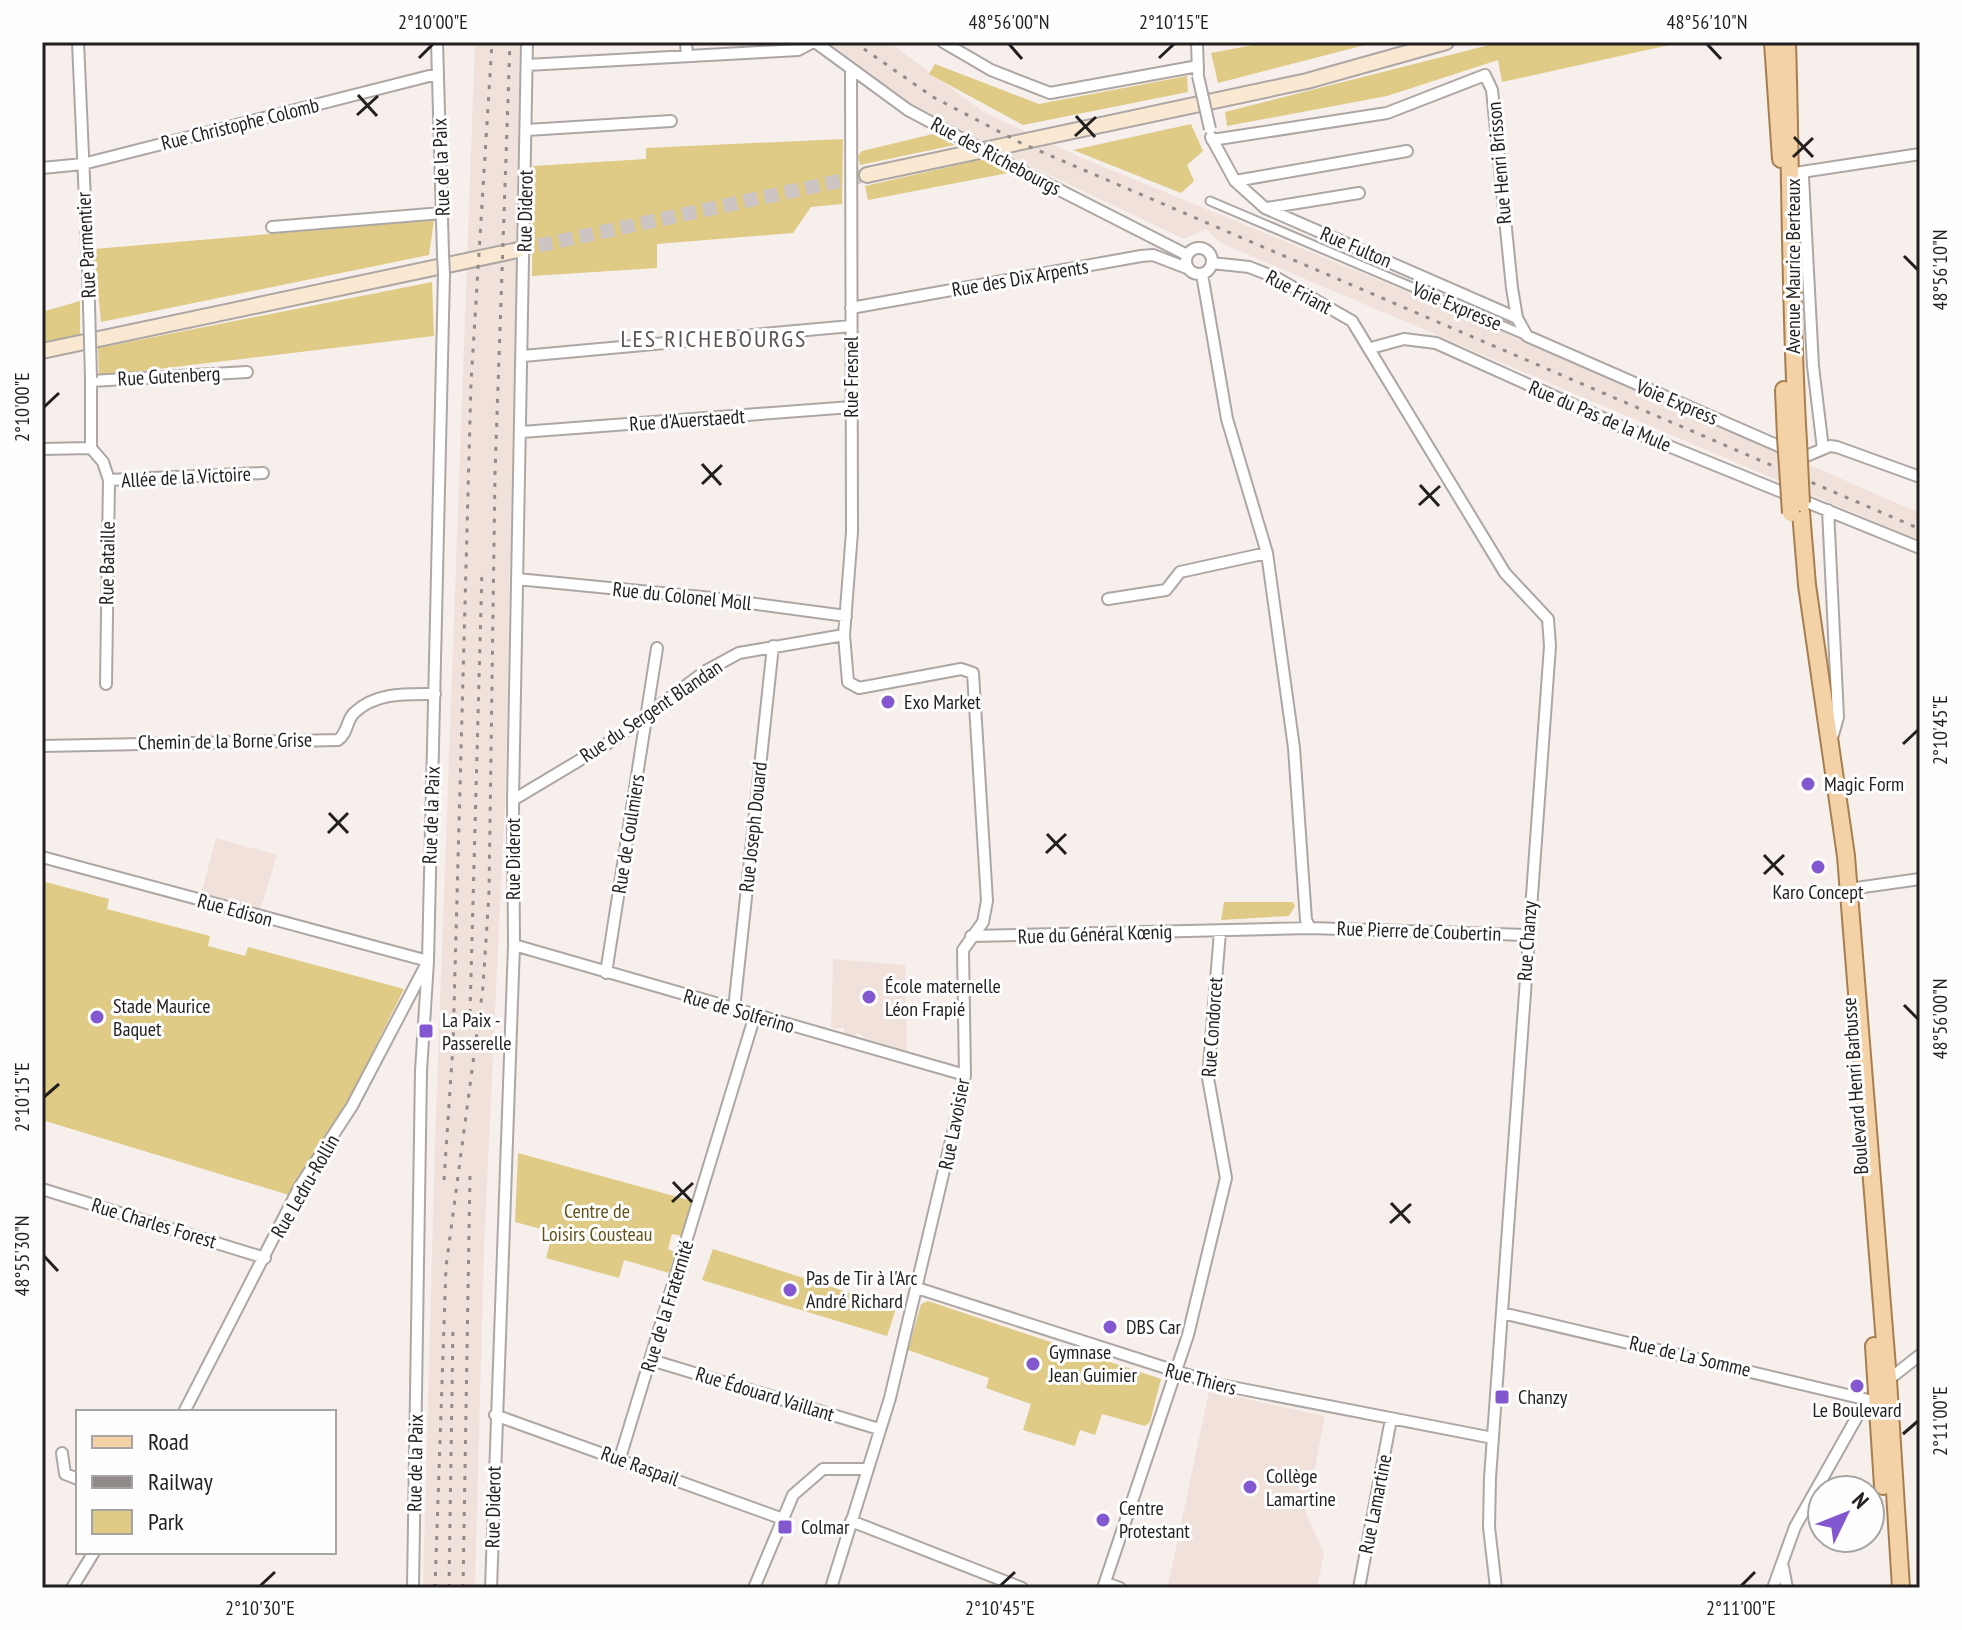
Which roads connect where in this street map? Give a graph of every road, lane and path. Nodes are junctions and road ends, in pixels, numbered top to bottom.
1 (78, 42) edge
2 (437, 42) edge
3 (527, 42) edge
4 (686, 42) edge
5 (814, 42) edge
6 (943, 42) edge
7 (1197, 42) edge
8 (1446, 42) edge
9 (1773, 42) edge
10 (1787, 42) edge
11 (687, 56) junction
12 (527, 65) junction
13 (851, 71) junction
14 (1198, 71) junction
15 (437, 74) junction
16 (671, 121) dead end
17 (527, 130) junction
18 (1213, 140) junction
19 (1407, 151) dead end
20 (1920, 154) edge
21 (83, 164) junction
22 (42, 168) edge
23 (867, 175) tunnel mouth
24 (1798, 175) junction
25 (1235, 181) junction
26 (1359, 193) dead end
27 (1210, 201) dead end
28 (1265, 208) junction
29 (442, 213) junction
30 (272, 227) dead end
31 (1146, 235) junction
32 (518, 250) tunnel mouth
33 (1187, 255) junction
34 (1149, 256) junction
35 (1212, 263) junction
36 (1187, 268) junction
37 (1202, 274) junction
38 (851, 308) junction
39 (1517, 318) junction
40 (851, 326) junction
41 (1529, 338) junction
42 (1371, 348) junction
43 (42, 351) edge
44 (523, 356) junction
45 (247, 372) dead end
46 (91, 380) junction
47 (851, 407) junction
48 (522, 432) junction
49 (1792, 439) junction
50 (91, 448) junction
51 (42, 449) edge
52 (1823, 449) junction
53 (263, 473) dead end
54 (1920, 477) edge
55 (109, 480) junction
56 (1828, 510) junction
57 (1796, 513) junction
58 (1920, 548) edge
59 (1267, 553) junction
60 (517, 579) junction
61 (1108, 599) dead end
62 (846, 616) junction
63 (844, 635) junction
64 (773, 646) junction
65 (657, 648) dead end
66 (848, 682) joint
67 (106, 684) dead end
68 (435, 694) junction
69 (647, 716) junction
70 (42, 746) edge
71 (1830, 746) junction
72 (513, 800) junction
73 (42, 857) edge
74 (1920, 879) edge
75 (1849, 889) junction
76 (1310, 928) junction
77 (1220, 932) junction
78 (1527, 935) junction
79 (971, 936) junction
80 (514, 945) junction
81 (428, 961) junction
82 (606, 973) junction
83 (413, 989) junction
84 (426, 996) junction
85 (734, 1009) junction
86 (755, 1015) junction
87 (965, 1075) junction
88 (42, 1189) edge
89 (265, 1258) junction
90 (917, 1288) junction
91 (1502, 1313) junction
92 (1920, 1355) edge
93 (651, 1360) junction
94 (1174, 1374) junction
95 (1888, 1380) junction
96 (1877, 1402) junction
97 (185, 1410) edge
98 (495, 1415) junction
99 (1391, 1419) junction
100 (879, 1429) junction
101 (1493, 1438) junction
102 (62, 1453) dead end
103 (620, 1458) junction
104 (866, 1469) junction
105 (76, 1478) edge
106 (783, 1519) junction
107 (851, 1521) junction
108 (93, 1554) edge
109 (1783, 1567) junction
110 (1104, 1585) edge
111 (72, 1588) edge
112 (413, 1588) edge
113 (491, 1588) edge
114 (754, 1588) edge
115 (831, 1588) edge
116 (1022, 1588) edge
117 (1120, 1588) edge
118 (1359, 1588) edge
119 (1496, 1588) edge
120 (1773, 1588) edge
121 (1787, 1588) edge
122 (1891, 1588) edge
123 (1901, 1588) edge

1 - 21 street, Rue Parmentier
2 - 15 street, Rue de la Paix
3 - 12 street, Rue Diderot
4 - 11 street
5 - 11 street
5 - 13 street, Rue des Richebourgs
6 - 14 street
7 - 14 street, Rue Fulton
8 - 23 main road
9 - 49 main road, Avenue Maurice Berteaux
10 - 24 main road, Avenue Maurice Berteaux
11 - 12 street
12 - 17 street, Rue Diderot
13 - 31 street, Rue des Richebourgs, bridge
13 - 38 street, Rue Fresnel
14 - 18 street, Rue Fulton, bridge
15 - 21 street, Rue Christophe Colomb
15 - 29 street, Rue de la Paix
16 - 17 street
17 - 44 street, Rue Diderot
18 - 25 street, Rue Fulton
18 - 39 street, Rue Henri Brisson
19 - 25 street
20 - 24 street
21 - 22 street, Rue Christophe Colomb
21 - 46 street, Rue Parmentier, bridge
24 - 49 main road, Avenue Maurice Berteaux
24 - 52 street, Avenue Maurice Berteaux
25 - 28 street, Rue Fulton
26 - 28 street
27 - 41 street, Voie Expresse
28 - 39 street, Rue Fulton
29 - 30 street
29 - 68 street, Rue de la Paix, bridge
31 - 33 street, Rue des Richebourgs
31 - 34 street
32 - 43 main road
33 - 35 street
33 - 36 street
34 - 36 street, Rue des Dix Arpents
34 - 38 street, Rue des Dix Arpents
35 - 37 street
35 - 42 street, Rue Friant
36 - 37 street
37 - 59 street
38 - 40 street, Rue Fresnel
39 - 41 street, Rue Henri Brisson
40 - 44 street
40 - 47 street, Rue Fresnel
41 - 52 street, Voie Express
42 - 56 street, Rue du Pas de la Mule
42 - 78 street, Rue Chanzy
44 - 48 street, Rue Diderot
45 - 46 street, Rue Gutenberg
46 - 50 street, Rue Parmentier
47 - 48 street, Rue d'Auerstaedt
47 - 62 street, Rue Fresnel
48 - 60 street, Rue Diderot
49 - 57 main road, Boulevard Henri Barbusse, bridge
50 - 51 street
50 - 55 street
52 - 54 street, Voie Express
53 - 55 street, Allée de la Victoire
55 - 67 street, Rue Bataille
56 - 58 street, Rue du Pas de la Mule
56 - 71 street, Boulevard Henri Barbusse
57 - 71 main road, Boulevard Henri Barbusse
57 - 96 main road, Boulevard Henri Barbusse
59 - 61 street
59 - 76 street
60 - 62 street, Rue du Colonel Moll
60 - 72 street, Rue Diderot
62 - 63 street, Rue Fresnel
63 - 64 street, Rue du Sergent Blandan
63 - 66 street, Rue Fresnel
64 - 69 street, Rue du Sergent Blandan
64 - 85 street, Rue Joseph Douard
65 - 69 street, Rue de Coulmiers
66 - 79 street, Rue Lavoisier
68 - 70 street, Chemin de la Borne Grise
68 - 81 street, Rue de la Paix
69 - 72 street, Rue du Sergent Blandan
69 - 82 street, Rue de Coulmiers
71 - 75 main road, Boulevard Henri Barbusse
72 - 80 street, Rue Diderot
73 - 81 street, Rue Edison
74 - 75 street
75 - 95 main road, Boulevard Henri Barbusse
76 - 77 street
76 - 78 street, Rue Pierre de Coubertin
77 - 79 street, Rue du Général Kœnig
77 - 94 street, Rue Condorcet
78 - 91 street, Rue Chanzy
79 - 87 street, Rue Lavoisier
80 - 82 street, Rue de Solferino
80 - 98 street, Rue Diderot
81 - 83 street, Rue Ledru-Rollin
81 - 84 street, Rue de la Paix
82 - 85 street, Rue de Solferino
83 - 84 street
83 - 89 street, Rue Ledru-Rollin
84 - 112 street, Rue de la Paix
85 - 86 street, Rue de Solferino
86 - 87 street, Rue de Solferino
86 - 93 street, Rue de la Fraternité
87 - 90 street, Rue Lavoisier
88 - 89 street, Rue Charles Forest
89 - 97 street, Rue Ledru-Rollin
90 - 94 street, Rue Thiers
90 - 100 street, Rue Lavoisier
91 - 96 street, Rue de La Somme
91 - 101 street, Rue Chanzy
92 - 95 street
93 - 100 street, Rue Édouard Vaillant
93 - 103 street, Rue de la Fraternité
94 - 99 street, Rue Thiers
94 - 110 street, Rue Condorcet
95 - 96 main road
95 - 123 main road, Boulevard Henri Barbusse
96 - 109 street
96 - 122 main road, Boulevard Henri Barbusse
98 - 103 street, Rue Raspail
98 - 113 street, Rue Diderot
99 - 101 street, Rue Thiers
99 - 118 street, Rue Lamartine
100 - 104 street, Rue Lavoisier
101 - 119 street, Rue Chanzy
102 - 105 street
103 - 106 street, Rue Raspail
104 - 106 street
104 - 107 street, Rue Lavoisier
106 - 114 street
107 - 115 street, Rue Lavoisier
107 - 116 street
108 - 111 street
109 - 120 street
109 - 121 street
110 - 117 street

